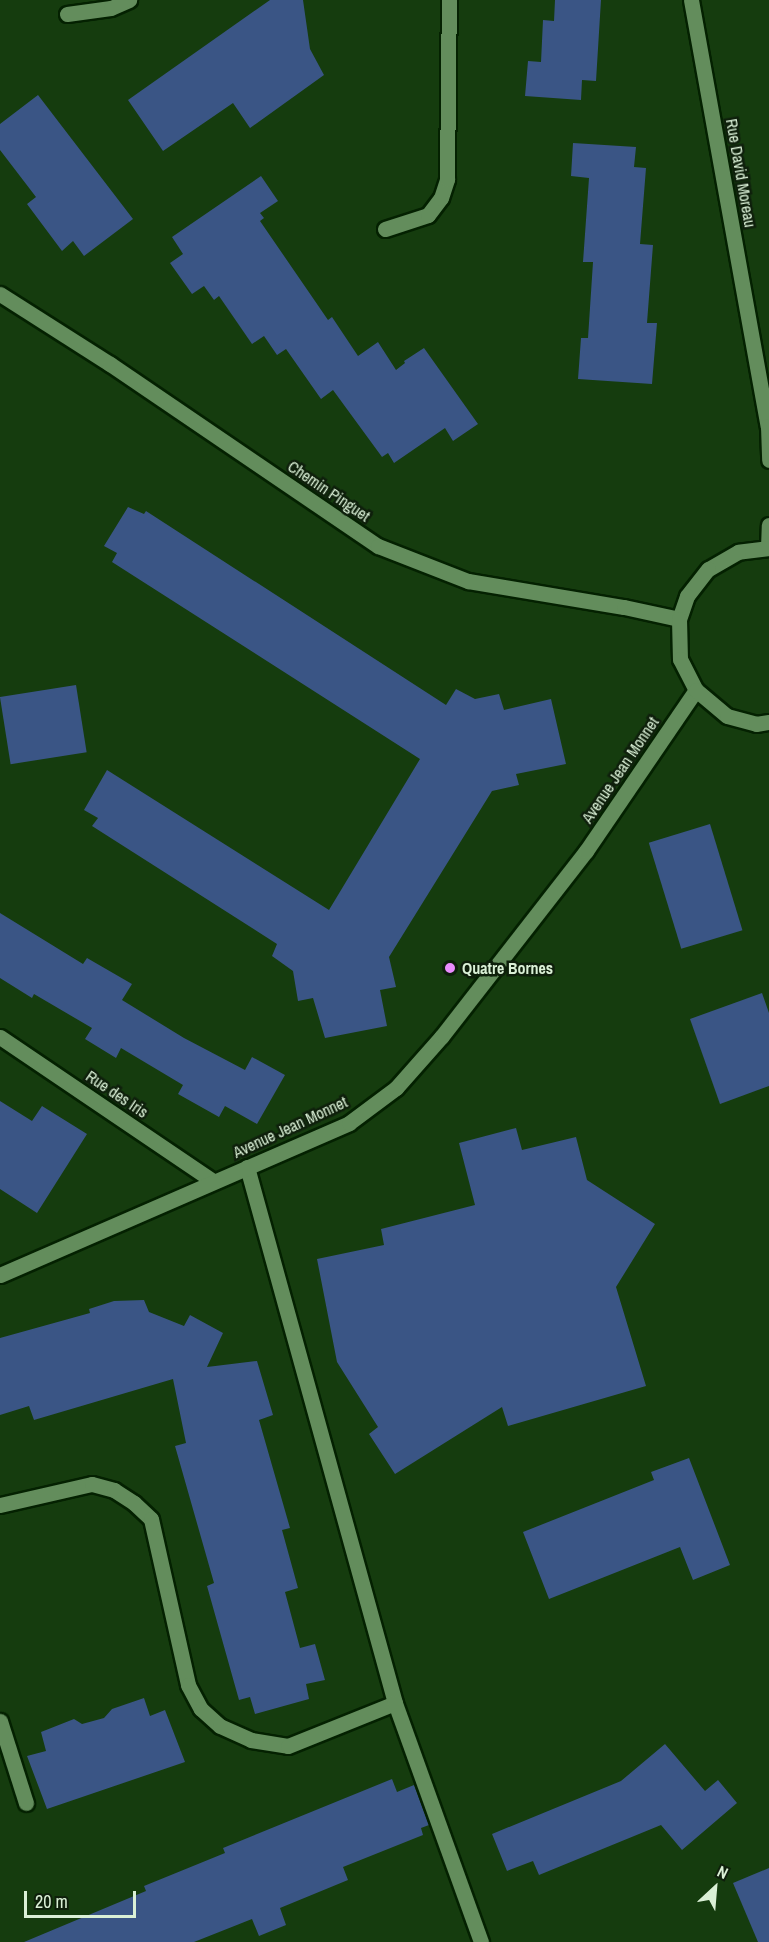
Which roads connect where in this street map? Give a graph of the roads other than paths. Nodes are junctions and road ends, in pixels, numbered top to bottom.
1 (129, 0) edge
2 (449, 0) edge
3 (691, 0) edge
4 (67, 14) dead end
5 (385, 229) dead end
6 (0, 294) edge
7 (769, 460) edge
8 (769, 525) edge
9 (769, 548) edge
10 (678, 619) junction
11 (696, 690) junction
12 (769, 722) edge
13 (0, 1037) edge
14 (247, 1167) junction
15 (213, 1181) junction
16 (0, 1275) edge
17 (0, 1505) edge
18 (395, 1703) junction
19 (0, 1721) edge
20 (27, 1803) dead end
21 (481, 1942) edge

1 - 4 street
2 - 5 street
3 - 7 street, Rue David Moreau
6 - 10 street, Chemin Pinguet
8 - 9 street
9 - 10 street
10 - 11 street
11 - 12 street
11 - 14 street, Avenue Jean Monnet
13 - 15 street, Rue des Iris
14 - 15 street, Avenue Jean Monnet
14 - 18 street
15 - 16 street, Avenue Jean Monnet
17 - 18 street
18 - 21 street
19 - 20 street

